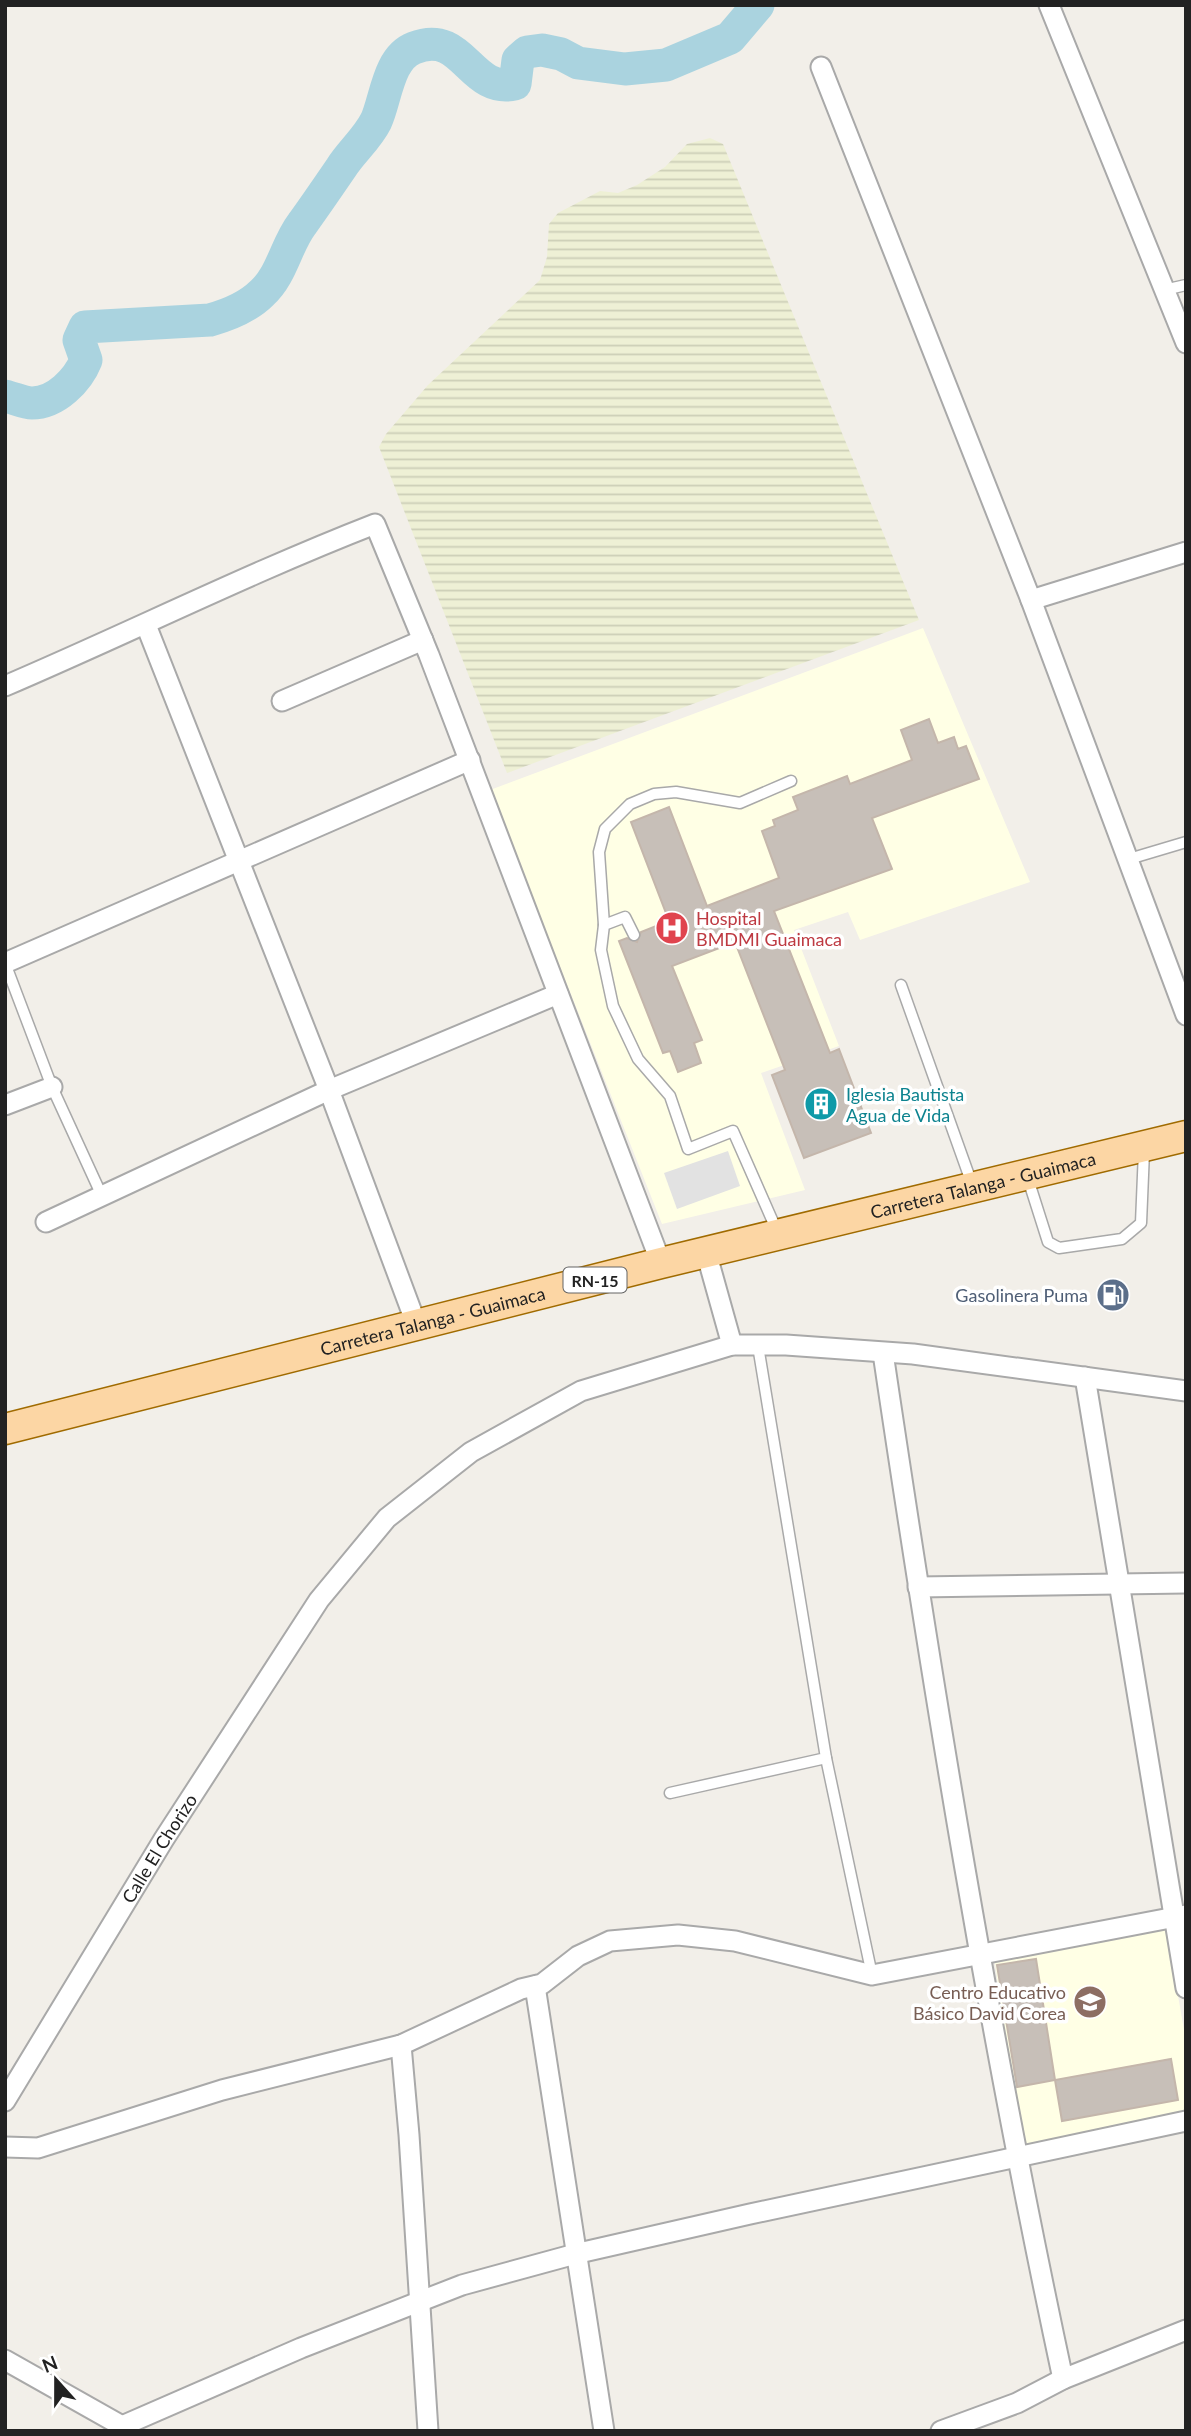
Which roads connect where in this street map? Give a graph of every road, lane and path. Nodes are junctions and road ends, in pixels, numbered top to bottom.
1 (1049, 5) edge
2 (821, 67) dead end
3 (1186, 285) edge
4 (1164, 290) junction
5 (1186, 343) edge
6 (1186, 552) edge
7 (1031, 600) junction
8 (146, 625) junction
9 (423, 640) junction
10 (5, 685) edge
11 (282, 701) dead end
12 (470, 760) junction
13 (791, 781) dead end
14 (1186, 842) edge
15 (1129, 859) junction
16 (239, 862) junction
17 (604, 925) junction
18 (634, 935) dead end
19 (5, 963) edge
20 (901, 985) dead end
21 (558, 994) junction
22 (1186, 1015) edge
23 (52, 1087) junction
24 (329, 1090) junction
25 (5, 1105) edge
26 (1186, 1136) edge
27 (1144, 1146) junction
28 (1027, 1175) junction
29 (973, 1188) junction
30 (102, 1196) junction
31 (46, 1222) dead end
32 (778, 1235) junction
33 (706, 1252) junction
34 (661, 1263) junction
35 (417, 1326) junction
36 (733, 1345) junction
37 (758, 1346) junction
38 (883, 1353) junction
39 (1085, 1377) junction
40 (1186, 1391) edge
41 (5, 1429) edge
42 (1118, 1583) junction
43 (1186, 1583) edge
44 (918, 1587) junction
45 (827, 1758) junction
46 (670, 1793) dead end
47 (1180, 1917) edge
48 (980, 1953) junction
49 (872, 1975) junction
50 (535, 1986) junction
51 (1186, 1988) edge
52 (401, 2045) junction
53 (5, 2101) edge
54 (1186, 2121) edge
55 (5, 2147) edge
56 (1015, 2156) junction
57 (579, 2253) junction
58 (419, 2303) junction
59 (1186, 2330) edge
60 (5, 2360) edge
61 (1063, 2379) junction
62 (123, 2428) edge
63 (428, 2431) edge
64 (604, 2431) edge
65 (941, 2431) edge

1 - 4 street
2 - 7 street
3 - 4 lane
4 - 5 street
6 - 7 street
7 - 15 street
8 - 9 street
8 - 10 street
8 - 16 street
9 - 11 street
9 - 12 street
12 - 16 street
12 - 21 street
13 - 17 lane
14 - 15 lane
15 - 22 street
16 - 19 street
16 - 24 street
17 - 18 lane
17 - 32 lane
19 - 23 lane
20 - 29 lane
21 - 24 street
21 - 34 street
23 - 25 street
23 - 30 lane
24 - 30 street
24 - 35 street
26 - 27 main road, Carretera Talanga - Guaimaca / RN-15
27 - 28 main road, Carretera Talanga - Guaimaca / RN-15
27 - 28 lane
28 - 29 main road, Carretera Talanga - Guaimaca / RN-15
29 - 32 main road, Carretera Talanga - Guaimaca / RN-15
30 - 31 street
32 - 33 main road, Carretera Talanga - Guaimaca / RN-15
33 - 34 main road, Carretera Talanga - Guaimaca / RN-15
33 - 36 street
34 - 35 main road, Carretera Talanga - Guaimaca / RN-15
35 - 41 main road, Carretera Talanga - Guaimaca / RN-15
36 - 37 street, Calle El Chorizo
36 - 53 street, Calle El Chorizo
37 - 38 street, Calle El Chorizo
37 - 45 lane
38 - 39 street, Calle El Chorizo
38 - 44 street
39 - 40 street, Calle El Chorizo
39 - 42 street
42 - 43 street
42 - 44 street
42 - 47 street
44 - 48 street
45 - 46 lane
45 - 49 lane
47 - 48 street
47 - 51 street
48 - 49 street
48 - 56 street
49 - 50 street
50 - 52 street
50 - 57 street
52 - 55 street
52 - 58 street
54 - 56 street
56 - 57 street
56 - 61 street
57 - 58 street
57 - 64 street
58 - 62 street
58 - 63 street
59 - 61 street
60 - 62 street
61 - 65 street

